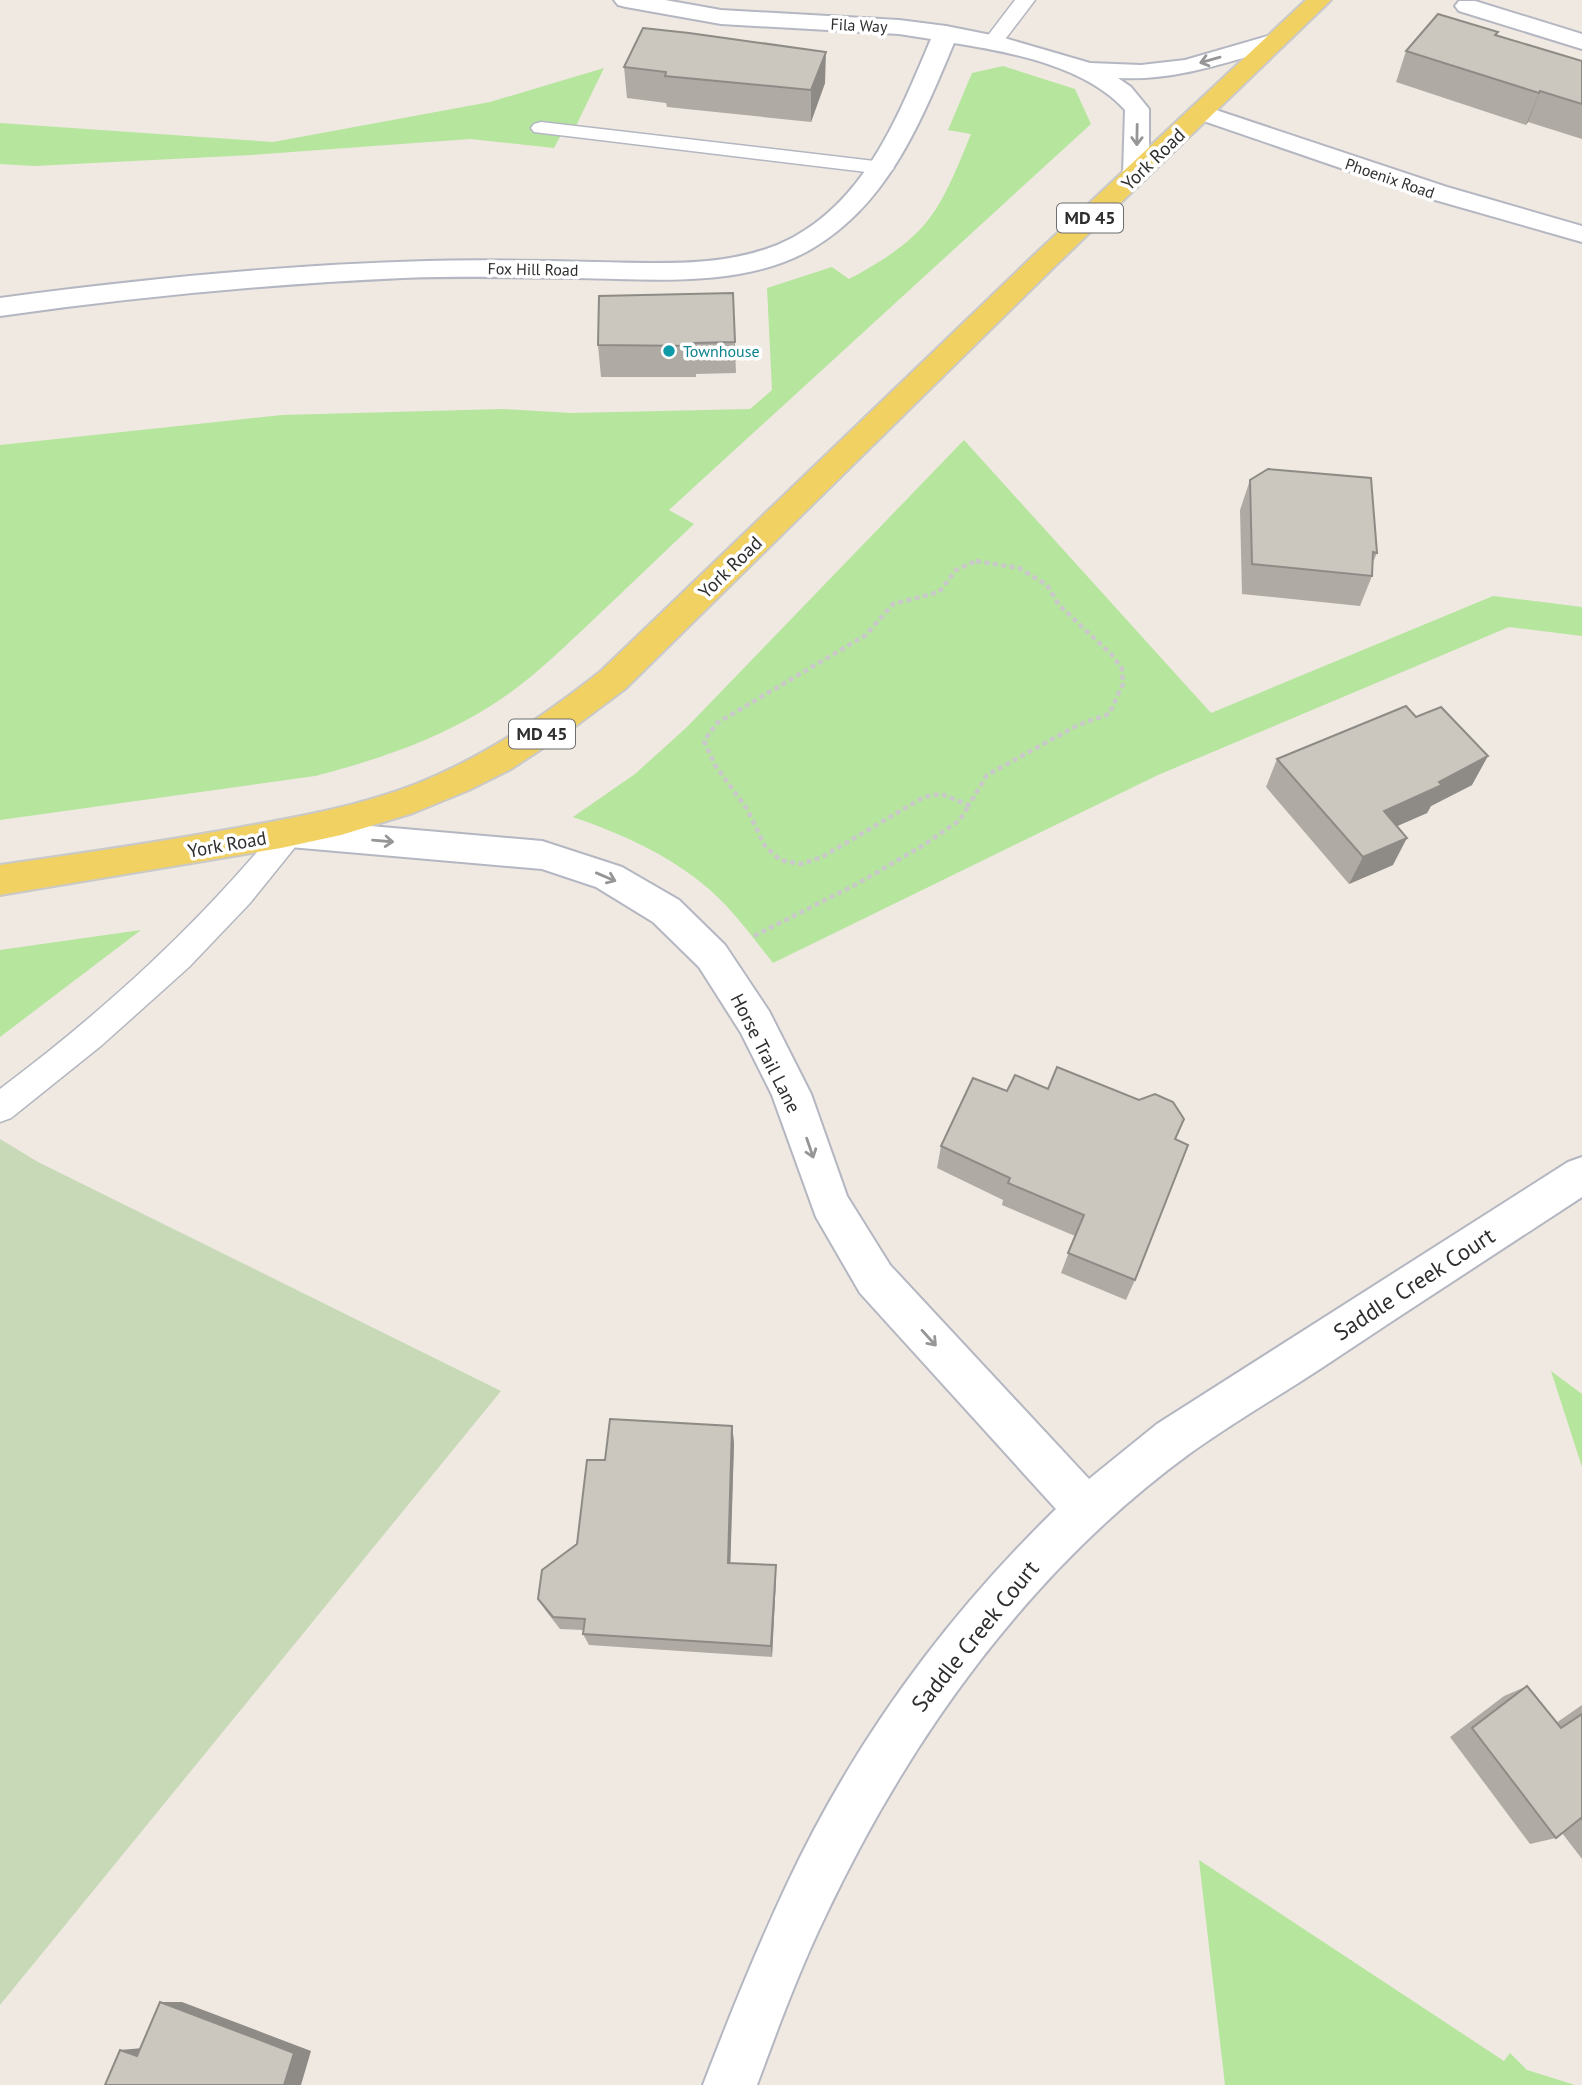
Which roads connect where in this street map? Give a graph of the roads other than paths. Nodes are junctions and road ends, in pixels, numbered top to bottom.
1 (626, 0) edge
2 (1025, 0) edge
3 (1319, 0) edge
4 (1467, 6) dead end
5 (946, 33) junction
6 (1275, 41) junction
7 (993, 42) junction
8 (1582, 42) edge
9 (1089, 70) junction
10 (1201, 112) junction
11 (541, 128) dead end
12 (883, 168) junction
13 (1136, 174) junction
14 (1582, 234) edge
15 (0, 307) edge
16 (290, 833) junction
17 (0, 880) edge
18 (0, 1108) edge
19 (1582, 1175) edge
20 (1086, 1509) junction
21 (730, 2085) edge

1 - 5 street, Fila Way
2 - 7 lane
3 - 6 main road, York Road / MD 45
4 - 8 street
5 - 7 street, Fila Way
5 - 12 street, Fox Hill Road
6 -> 9 street, Fila Way
6 - 10 main road, York Road / MD 45
7 - 9 street, Fila Way
9 -> 13 street, Fila Way
10 - 13 main road, York Road / MD 45
10 - 14 street, Phoenix Road
11 - 12 lane
12 - 15 street, Fox Hill Road
13 - 16 main road, York Road / MD 45
16 - 17 main road, York Road / MD 45
16 - 18 lane
16 -> 20 street, Horse Trail Lane
19 - 20 street, Saddle Creek Court
20 - 21 street, Saddle Creek Court

